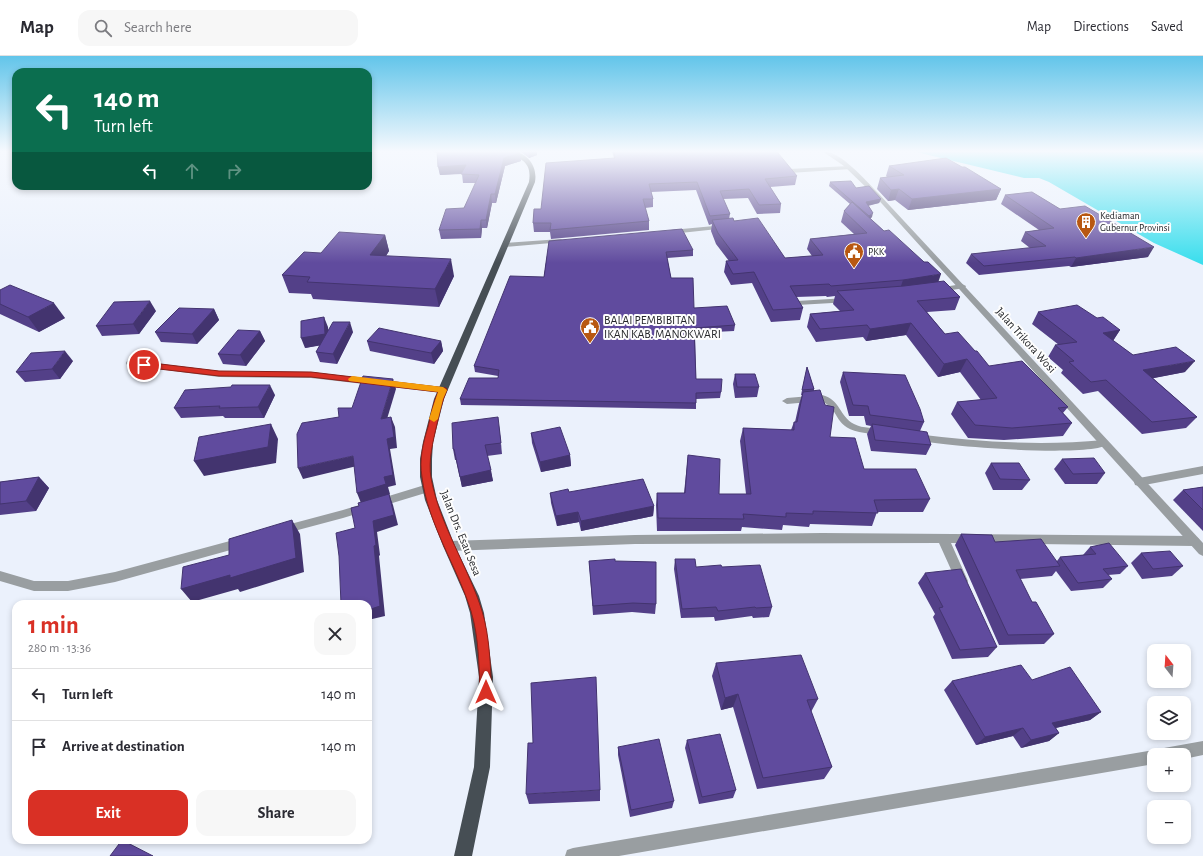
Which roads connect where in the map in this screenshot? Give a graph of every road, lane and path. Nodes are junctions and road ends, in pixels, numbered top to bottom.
1 (530, 188) edge
2 (870, 188) edge
3 (733, 226) edge
4 (661, 233) edge
5 (566, 241) edge
6 (505, 245) junction
7 (962, 286) junction
8 (927, 291) edge
9 (859, 299) edge
10 (797, 303) edge
11 (130, 363) dead end
12 (443, 390) junction
13 (787, 400) dead end
14 (894, 434) edge
15 (910, 436) edge
16 (1104, 443) junction
17 (1203, 470) edge
18 (1139, 482) junction
19 (428, 488) junction
20 (274, 533) edge
21 (943, 538) junction
22 (252, 539) edge
23 (1194, 541) junction
24 (449, 546) junction
25 (1203, 551) edge
26 (0, 576) edge
27 (969, 595) edge
28 (1203, 748) edge
29 (1191, 750) edge
30 (1147, 758) edge
31 (463, 856) edge
32 (573, 856) edge

1 - 6 highway, Jalan Drs. Esau Sesa
2 - 7 street, Jalan Trikora Wosi
3 - 4 street
5 - 6 street
6 - 12 highway, Jalan Drs. Esau Sesa
7 - 8 street
7 - 16 street, Jalan Trikora Wosi
9 - 10 street
11 - 12 street
12 - 19 highway, Jalan Drs. Esau Sesa
13 - 14 street
15 - 16 street
16 - 18 street, Jalan Trikora Wosi
17 - 18 street
18 - 23 street, Jalan Trikora Wosi
19 - 20 street
19 - 24 highway, Jalan Drs. Esau Sesa
21 - 23 street
21 - 24 street
21 - 27 street
22 - 26 street
23 - 25 street, Jalan Trikora Wosi
24 - 31 highway, Jalan Drs. Esau Sesa
28 - 29 street
30 - 32 street

